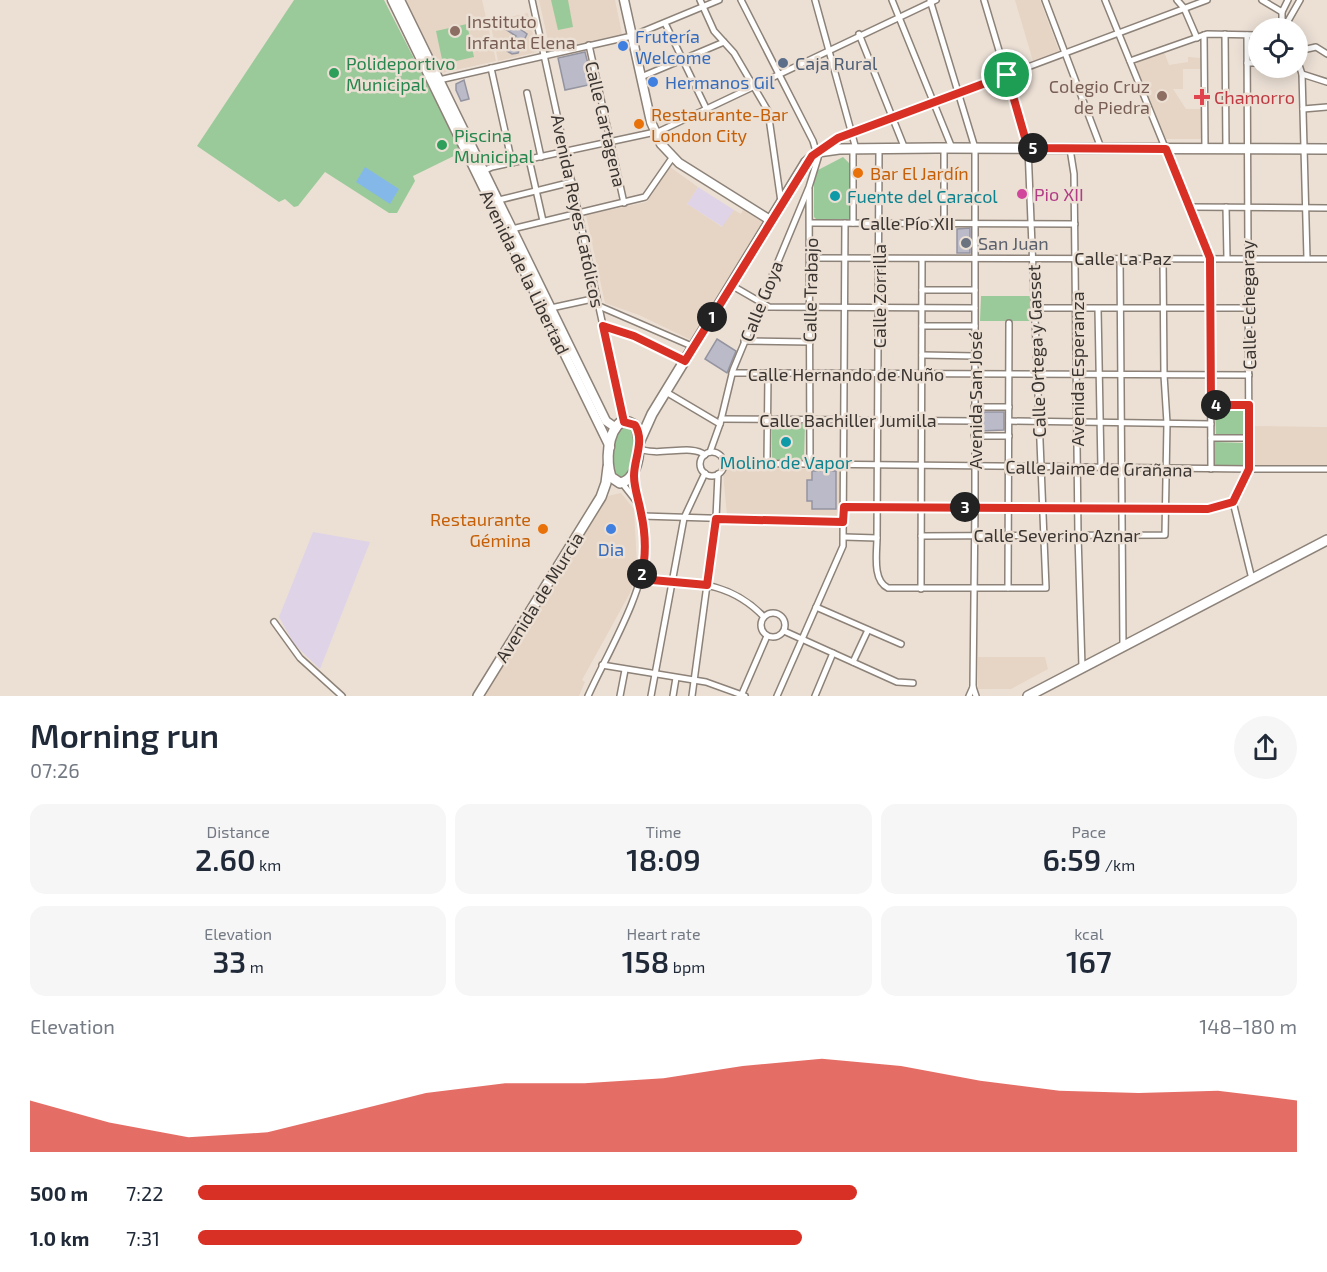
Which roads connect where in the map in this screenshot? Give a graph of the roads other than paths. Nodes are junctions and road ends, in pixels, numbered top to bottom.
1 (392, 0) edge
2 (400, 0) edge
3 (532, 0) edge
4 (624, 0) edge
5 (700, 0) edge
6 (719, 0) edge
7 (741, 0) edge
8 (815, 0) edge
9 (892, 0) edge
10 (984, 0) edge
11 (1045, 0) edge
12 (1105, 0) edge
13 (1177, 0) edge
14 (1207, 0) edge
15 (1262, 0) edge
16 (1288, 0) edge
17 (1300, 0) edge
18 (932, 1) edge
19 (703, 7) junction
20 (1184, 8) junction
21 (1282, 12) junction
22 (899, 16) junction
23 (1282, 18) edge
24 (1289, 18) edge
25 (665, 23) junction
26 (1118, 32) junction
27 (860, 34) junction
28 (1225, 34) junction
29 (1204, 35) junction
30 (1246, 35) joint
31 (632, 36) junction
32 (1197, 38) junction
33 (724, 42) junction
34 (589, 45) junction
35 (828, 49) junction
36 (1308, 49) edge
37 (1065, 52) junction
38 (1327, 54) edge
39 (544, 57) junction
40 (682, 59) junction
41 (1130, 61) junction
42 (1247, 63) joint
43 (491, 68) junction
44 (778, 74) junction
45 (1007, 75) junction
46 (1308, 76) edge
47 (641, 77) junction
48 (1302, 78) edge
49 (436, 82) junction
50 (1327, 82) edge
51 (753, 86) junction
52 (527, 93) dead end
53 (957, 93) junction
54 (934, 102) junction
55 (1327, 107) edge
56 (706, 108) junction
57 (1304, 109) junction
58 (893, 117) junction
59 (654, 132) junction
60 (852, 132) junction
61 (611, 141) junction
62 (948, 148) junction
63 (975, 148) junction
64 (1028, 148) junction
65 (1101, 148) junction
66 (855, 149) junction
67 (879, 149) junction
68 (1070, 149) junction
69 (1166, 149) junction
70 (1205, 149) junction
71 (1226, 149) junction
72 (1246, 149) junction
73 (1305, 149) junction
74 (1327, 149) edge
75 (565, 151) junction
76 (909, 151) junction
77 (818, 152) junction
78 (541, 157) junction
79 (672, 158) junction
80 (530, 159) junction
81 (512, 163) junction
82 (481, 172) junction
83 (572, 182) junction
84 (809, 187) junction
85 (536, 190) junction
86 (499, 200) junction
87 (624, 202) junction
88 (781, 202) junction
89 (1190, 207) junction
90 (1226, 207) junction
91 (1247, 207) junction
92 (1306, 208) junction
93 (1327, 208) edge
94 (578, 213) junction
95 (770, 220) junction
96 (543, 221) junction
97 (811, 223) junction
98 (845, 223) junction
99 (853, 223) junction
100 (879, 223) junction
101 (944, 223) junction
102 (976, 223) junction
103 (1030, 224) junction
104 (1075, 224) junction
105 (512, 229) junction
106 (810, 258) junction
107 (845, 258) junction
108 (879, 258) junction
109 (976, 258) junction
110 (1032, 258) junction
111 (1076, 258) junction
112 (1120, 258) junction
113 (1210, 258) junction
114 (1227, 258) junction
115 (1247, 258) junction
116 (1307, 258) junction
117 (1327, 258) edge
118 (922, 259) junction
119 (1163, 259) junction
120 (731, 285) junction
121 (922, 290) junction
122 (975, 290) junction
123 (597, 298) junction
124 (760, 302) junction
125 (599, 306) junction
126 (922, 307) junction
127 (551, 308) junction
128 (810, 308) junction
129 (845, 308) junction
130 (879, 308) junction
131 (975, 308) junction
132 (1034, 308) junction
133 (1076, 308) junction
134 (1210, 308) junction
135 (1248, 308) junction
136 (1098, 309) junction
137 (1120, 309) junction
138 (1164, 309) junction
139 (1009, 323) dead end
140 (603, 326) junction
141 (922, 326) junction
142 (975, 326) junction
143 (744, 341) junction
144 (810, 342) junction
145 (694, 346) junction
146 (922, 355) junction
147 (975, 356) junction
148 (685, 361) junction
149 (732, 373) junction
150 (810, 374) junction
151 (844, 374) junction
152 (879, 374) junction
153 (922, 374) junction
154 (975, 374) junction
155 (768, 375) junction
156 (1009, 375) junction
157 (1036, 375) junction
158 (1075, 375) junction
159 (1099, 375) junction
160 (1120, 375) junction
161 (1164, 375) junction
162 (1211, 375) junction
163 (1249, 375) junction
164 (666, 392) junction
165 (1211, 405) junction
166 (1249, 405) junction
167 (974, 407) junction
168 (1009, 407) junction
169 (650, 416) junction
170 (767, 420) junction
171 (810, 420) junction
172 (844, 420) junction
173 (878, 420) junction
174 (921, 420) junction
175 (721, 421) junction
176 (974, 421) junction
177 (1009, 421) junction
178 (1038, 421) junction
179 (1077, 422) junction
180 (1101, 422) junction
181 (1122, 423) junction
182 (1167, 423) junction
183 (624, 424) junction
184 (1211, 424) junction
185 (974, 436) junction
186 (1009, 436) junction
187 (1211, 438) junction
188 (1249, 438) junction
189 (639, 446) junction
190 (610, 447) junction
191 (708, 454) junction
192 (724, 463) junction
193 (767, 464) junction
194 (810, 465) junction
195 (844, 465) junction
196 (879, 466) junction
197 (921, 466) junction
198 (608, 467) junction
199 (975, 467) junction
200 (1009, 467) junction
201 (1040, 467) junction
202 (1078, 468) junction
203 (1101, 468) junction
204 (1123, 468) junction
205 (1167, 468) junction
206 (1211, 469) junction
207 (1249, 469) junction
208 (1327, 469) edge
209 (634, 473) junction
210 (705, 473) junction
211 (718, 474) junction
212 (621, 483) junction
213 (601, 497) junction
214 (1233, 502) junction
215 (639, 506) junction
216 (844, 507) junction
217 (877, 507) junction
218 (921, 507) junction
219 (975, 507) junction
220 (1008, 508) junction
221 (1043, 508) junction
222 (1078, 508) junction
223 (1122, 508) junction
224 (1166, 509) junction
225 (642, 516) junction
226 (684, 518) junction
227 (716, 519) junction
228 (843, 522) junction
229 (975, 535) junction
230 (1008, 535) junction
231 (1045, 535) junction
232 (1078, 535) junction
233 (1122, 535) junction
234 (921, 536) junction
235 (844, 537) junction
236 (877, 538) junction
237 (1327, 540) edge
238 (641, 579) junction
239 (1252, 579) junction
240 (673, 582) junction
241 (707, 585) junction
242 (921, 588) junction
243 (974, 588) junction
244 (1008, 588) junction
245 (816, 606) junction
246 (764, 617) junction
247 (274, 622) dead end
248 (868, 630) junction
249 (784, 631) junction
250 (767, 636) junction
251 (801, 638) junction
252 (901, 644) dead end
253 (1124, 646) junction
254 (833, 653) junction
255 (854, 662) junction
256 (602, 665) junction
257 (1082, 668) junction
258 (625, 670) junction
259 (656, 674) junction
260 (676, 678) junction
261 (695, 681) junction
262 (913, 683) dead end
263 (973, 687) junction
264 (742, 695) edge
265 (342, 696) edge
266 (478, 696) edge
267 (588, 696) edge
268 (620, 696) edge
269 (651, 696) edge
270 (673, 696) edge
271 (692, 696) edge
272 (777, 696) edge
273 (814, 696) edge
274 (969, 696) edge
275 (976, 696) edge
276 (1028, 696) edge

1 - 49 main road
2 - 49 main road
3 - 39 street, Avenida Reyes Católicos
4 - 31 main road
5 - 19 street
6 - 19 street
7 - 44 street
8 - 35 street
9 - 22 street
10 - 45 street, Calle Ortega y Gasset
11 - 37 street
12 - 26 street
13 - 20 street
14 - 20 street
15 - 21 street
16 - 21 street
17 - 24 street
18 - 22 street
18 - 53 street, Avenida San José
19 - 25 street
19 - 33 street
20 - 26 street
20 - 32 street
21 - 23 street
22 - 27 street
22 - 54 street
25 - 31 street
25 - 40 street
26 - 37 street
26 - 41 street
27 - 35 street
27 - 58 street
28 - 29 street
28 - 30 street
28 - 71 street
29 - 32 street
29 - 70 street
30 - 42 street, Calle Echegaray
31 - 34 street
31 - 47 main road
32 - 41 street
33 - 40 street
33 - 51 street
34 - 39 street
34 - 61 street, Calle Cartagena
35 - 44 street
35 - 60 street
36 - 38 street
37 - 45 street
37 - 65 street
39 - 43 street
39 - 75 street, Avenida Reyes Católicos
40 - 47 street
40 - 56 street
41 - 69 street
42 - 72 street, Calle Echegaray
43 - 49 street
43 - 81 street
44 - 51 street
44 - 77 street
45 - 53 street
45 - 64 street, Calle Ortega y Gasset
46 - 50 street
47 - 59 main road
48 - 57 street
49 - 82 main road
51 - 56 street
51 - 88 street
52 - 78 street
53 - 54 street
53 - 63 street, Avenida San José
54 - 58 street
54 - 62 street
55 - 57 street
56 - 59 street
57 - 73 street
58 - 60 street
58 - 76 street
59 - 61 street
59 - 79 main road
60 - 66 street
60 - 77 street
61 - 75 street
61 - 87 street, Calle Cartagena
62 - 63 main road
62 - 76 main road
62 - 101 street
63 - 64 main road
63 - 102 street, Avenida San José
64 - 68 main road
64 - 103 street, Calle Ortega y Gasset
65 - 68 main road
65 - 69 main road
66 - 67 main road
66 - 77 main road
66 - 99 street
67 - 76 main road
67 - 100 street, Calle Zorrilla
68 - 104 street, Avenida Esperanza
69 - 70 main road
69 - 89 street
70 - 71 main road
71 - 72 main road
72 - 73 main road
72 - 91 street, Calle Echegaray
73 - 74 main road
73 - 92 street
75 - 78 street
75 - 83 street, Avenida Reyes Católicos
77 - 84 street, Calle Goya
77 - 88 main road
78 - 80 street
79 - 87 street
79 - 95 main road
80 - 81 street
80 - 85 street
81 - 82 street
82 - 86 main road
82 - 190 main road, Avenida de la Libertad
83 - 85 street
83 - 94 street, Avenida Reyes Católicos
84 - 97 street, Calle Trabajo
84 - 124 street, Calle Goya
85 - 86 street
85 - 96 street
86 - 105 main road
87 - 94 street
88 - 95 main road
89 - 90 street
89 - 113 street
90 - 91 street
90 - 114 street
91 - 92 street
91 - 115 street, Calle Echegaray
92 - 93 street
92 - 116 street
94 - 96 street
94 - 123 street, Avenida Reyes Católicos
95 - 120 main road
96 - 105 street
97 - 98 street, Calle Pío XII
97 - 106 street, Calle Trabajo
98 - 99 street, Calle Pío XII
98 - 107 street
99 - 100 street, Calle Pío XII
100 - 101 street, Calle Pío XII
100 - 108 street, Calle Zorrilla
101 - 102 street, Calle Pío XII
102 - 103 street, Calle Pío XII
102 - 109 street, Avenida San José
103 - 104 street, Calle Pío XII
103 - 110 street, Calle Ortega y Gasset
104 - 111 street, Avenida Esperanza
105 - 127 main road
106 - 107 street, Calle La Paz
106 - 128 street, Calle Trabajo
107 - 108 street, Calle La Paz
107 - 129 street
108 - 118 street, Calle La Paz
108 - 130 street, Calle Zorrilla
109 - 110 street, Calle La Paz
109 - 118 street, Calle La Paz
109 - 122 street, Avenida San José
110 - 111 street, Calle La Paz
110 - 132 street, Calle Ortega y Gasset
111 - 112 street, Calle La Paz
111 - 133 street, Avenida Esperanza
112 - 119 street, Calle La Paz
112 - 137 street
113 - 114 street, Calle La Paz
113 - 119 street, Calle La Paz
113 - 134 street
114 - 115 street, Calle La Paz
115 - 116 street, Calle La Paz
115 - 135 street, Calle Echegaray
116 - 117 street, Calle La Paz
118 - 121 street
119 - 138 street
120 - 124 street
120 - 145 main road
121 - 122 street
121 - 126 street
122 - 131 street, Avenida San José
123 - 125 street, Avenida Reyes Católicos
123 - 127 street
124 - 128 street
124 - 143 street, Calle Goya
125 - 140 street, Avenida Reyes Católicos
125 - 145 street
126 - 130 street
126 - 131 street
126 - 141 street
127 - 183 main road
128 - 129 street
128 - 144 street, Calle Trabajo
129 - 130 street
129 - 151 street
130 - 152 street, Calle Zorrilla
131 - 142 street, Avenida San José
132 - 133 street
132 - 157 street, Calle Ortega y Gasset
133 - 136 street
133 - 158 street, Avenida Esperanza
134 - 135 street
134 - 138 street
134 - 162 street
135 - 163 street, Calle Echegaray
136 - 137 street
136 - 159 street
137 - 138 street
137 - 160 street
138 - 161 street
139 - 156 street
140 - 148 street
140 - 183 street, Avenida Reyes Católicos
141 - 142 street
141 - 146 street
142 - 147 street, Avenida San José
143 - 144 street
143 - 149 street, Calle Goya
144 - 150 street, Calle Trabajo
145 - 148 main road
146 - 147 street
146 - 153 street
147 - 154 street, Avenida San José
148 - 164 main road
149 - 155 street, Calle Hernando de Nuño
149 - 175 street, Calle Goya
150 - 151 street, Calle Hernando de Nuño
150 - 155 street, Calle Hernando de Nuño
150 - 171 street, Calle Trabajo
151 - 152 street, Calle Hernando de Nuño
151 - 172 street
152 - 153 street, Calle Hernando de Nuño
152 - 173 street, Calle Zorrilla
153 - 154 street, Calle Hernando de Nuño
153 - 174 street
154 - 156 street, Calle Hernando de Nuño
154 - 167 street, Avenida San José
155 - 170 street
156 - 157 street, Calle Hernando de Nuño
156 - 168 street
157 - 158 street, Calle Hernando de Nuño
157 - 178 street, Calle Ortega y Gasset
158 - 159 street, Calle Hernando de Nuño
158 - 179 street, Avenida Esperanza
159 - 160 street, Calle Hernando de Nuño
159 - 180 street
160 - 161 street, Calle Hernando de Nuño
160 - 181 street
161 - 162 street, Calle Hernando de Nuño
161 - 182 street
162 - 163 street, Calle Hernando de Nuño
162 - 165 street
163 - 166 street, Calle Echegaray
164 - 169 main road
164 - 175 street
165 - 166 street
165 - 184 street
166 - 188 street, Calle Echegaray
167 - 168 street
167 - 176 street, Avenida San José
168 - 177 street
169 - 183 main road
169 - 189 main road
170 - 171 street, Calle Bachiller Jumilla
170 - 175 street, Calle Bachiller Jumilla
170 - 193 street
171 - 172 street, Calle Bachiller Jumilla
171 - 194 street, Calle Trabajo
172 - 173 street, Calle Bachiller Jumilla
172 - 195 street
173 - 174 street, Calle Bachiller Jumilla
173 - 196 street, Calle Zorrilla
174 - 176 street, Calle Bachiller Jumilla
174 - 197 street
175 - 191 street, Calle Goya
176 - 185 street, Avenida San José
177 - 178 street
177 - 186 street
178 - 179 street
178 - 201 street, Calle Ortega y Gasset
179 - 180 street
179 - 202 street, Avenida Esperanza
180 - 181 street
180 - 203 street
181 - 182 street
181 - 204 street
182 - 184 street
182 - 205 street
183 - 189 main road
183 - 190 main road
184 - 187 street
185 - 186 street
185 - 199 street, Avenida San José
186 - 200 street
187 - 188 street
187 - 206 street
188 - 207 street, Calle Echegaray
189 - 191 street
189 - 209 main road
190 - 198 main road
191 - 192 street
191 - 210 street
192 - 193 street, Calle Jaime de Grañana
192 - 211 street
193 - 194 street, Calle Jaime de Grañana
194 - 195 street, Calle Jaime de Grañana
195 - 196 street, Calle Jaime de Grañana
195 - 216 street
196 - 197 street, Calle Jaime de Grañana
196 - 217 street, Calle Zorrilla
197 - 199 street, Calle Jaime de Grañana
197 - 218 street
198 - 212 main road
198 - 213 main road
199 - 200 street, Calle Jaime de Grañana
199 - 219 street, Avenida San José
200 - 201 street, Calle Jaime de Grañana
200 - 220 street
201 - 202 street, Calle Jaime de Grañana
201 - 221 street, Calle Ortega y Gasset
202 - 203 street, Calle Jaime de Grañana
202 - 222 street, Avenida Esperanza
203 - 204 street, Calle Jaime de Grañana
204 - 205 street, Calle Jaime de Grañana
204 - 223 street
205 - 206 street, Calle Jaime de Grañana
205 - 224 street
206 - 207 street, Calle Jaime de Grañana
207 - 208 street, Calle Jaime de Grañana
207 - 214 street
209 - 212 main road
209 - 215 street
210 - 211 street
210 - 226 street
211 - 227 street
212 - 213 main road
212 - 215 street
213 - 266 main road, Avenida de Murcia
214 - 224 street
214 - 239 street
215 - 225 street
216 - 217 street
216 - 228 street
217 - 218 street
217 - 236 street, Calle Zorrilla
218 - 219 street
218 - 234 street
219 - 220 street
219 - 229 street, Avenida San José
220 - 221 street
220 - 230 street
221 - 222 street
221 - 231 street, Calle Ortega y Gasset
222 - 223 street
222 - 232 street, Avenida Esperanza
223 - 224 street
223 - 233 street
224 - 233 street, Calle Severino Aznar
225 - 226 street
225 - 238 street
226 - 227 street
226 - 240 street
227 - 228 street
227 - 241 street
228 - 235 street
229 - 230 street, Calle Severino Aznar
229 - 234 street, Calle Severino Aznar
229 - 243 street, Avenida San José
230 - 231 street, Calle Severino Aznar
230 - 244 street
231 - 232 street, Calle Severino Aznar
231 - 244 street, Calle Ortega y Gasset
232 - 233 street, Calle Severino Aznar
232 - 257 street, Avenida Esperanza
233 - 253 street
234 - 242 street
235 - 236 street
235 - 245 street
236 - 242 street, Calle Zorrilla
237 - 239 main road
238 - 240 street
238 - 256 street
239 - 253 main road
240 - 241 street
240 - 259 street
241 - 246 street
241 - 261 street
242 - 243 street
243 - 244 street
243 - 263 street, Avenida San José
245 - 248 street
245 - 251 street
246 - 249 street
246 - 250 street
247 - 265 street
248 - 252 street
248 - 255 street
249 - 250 street
249 - 251 street
250 - 264 street
251 - 254 street
251 - 272 street
253 - 257 main road
254 - 255 street
254 - 273 street
255 - 262 street
256 - 258 street
256 - 267 street
257 - 276 main road
258 - 259 street
258 - 268 street
259 - 260 street
259 - 269 street
260 - 261 street
260 - 270 street
261 - 264 street
261 - 271 street
263 - 274 street, Avenida San José
263 - 275 street, Avenida San José

